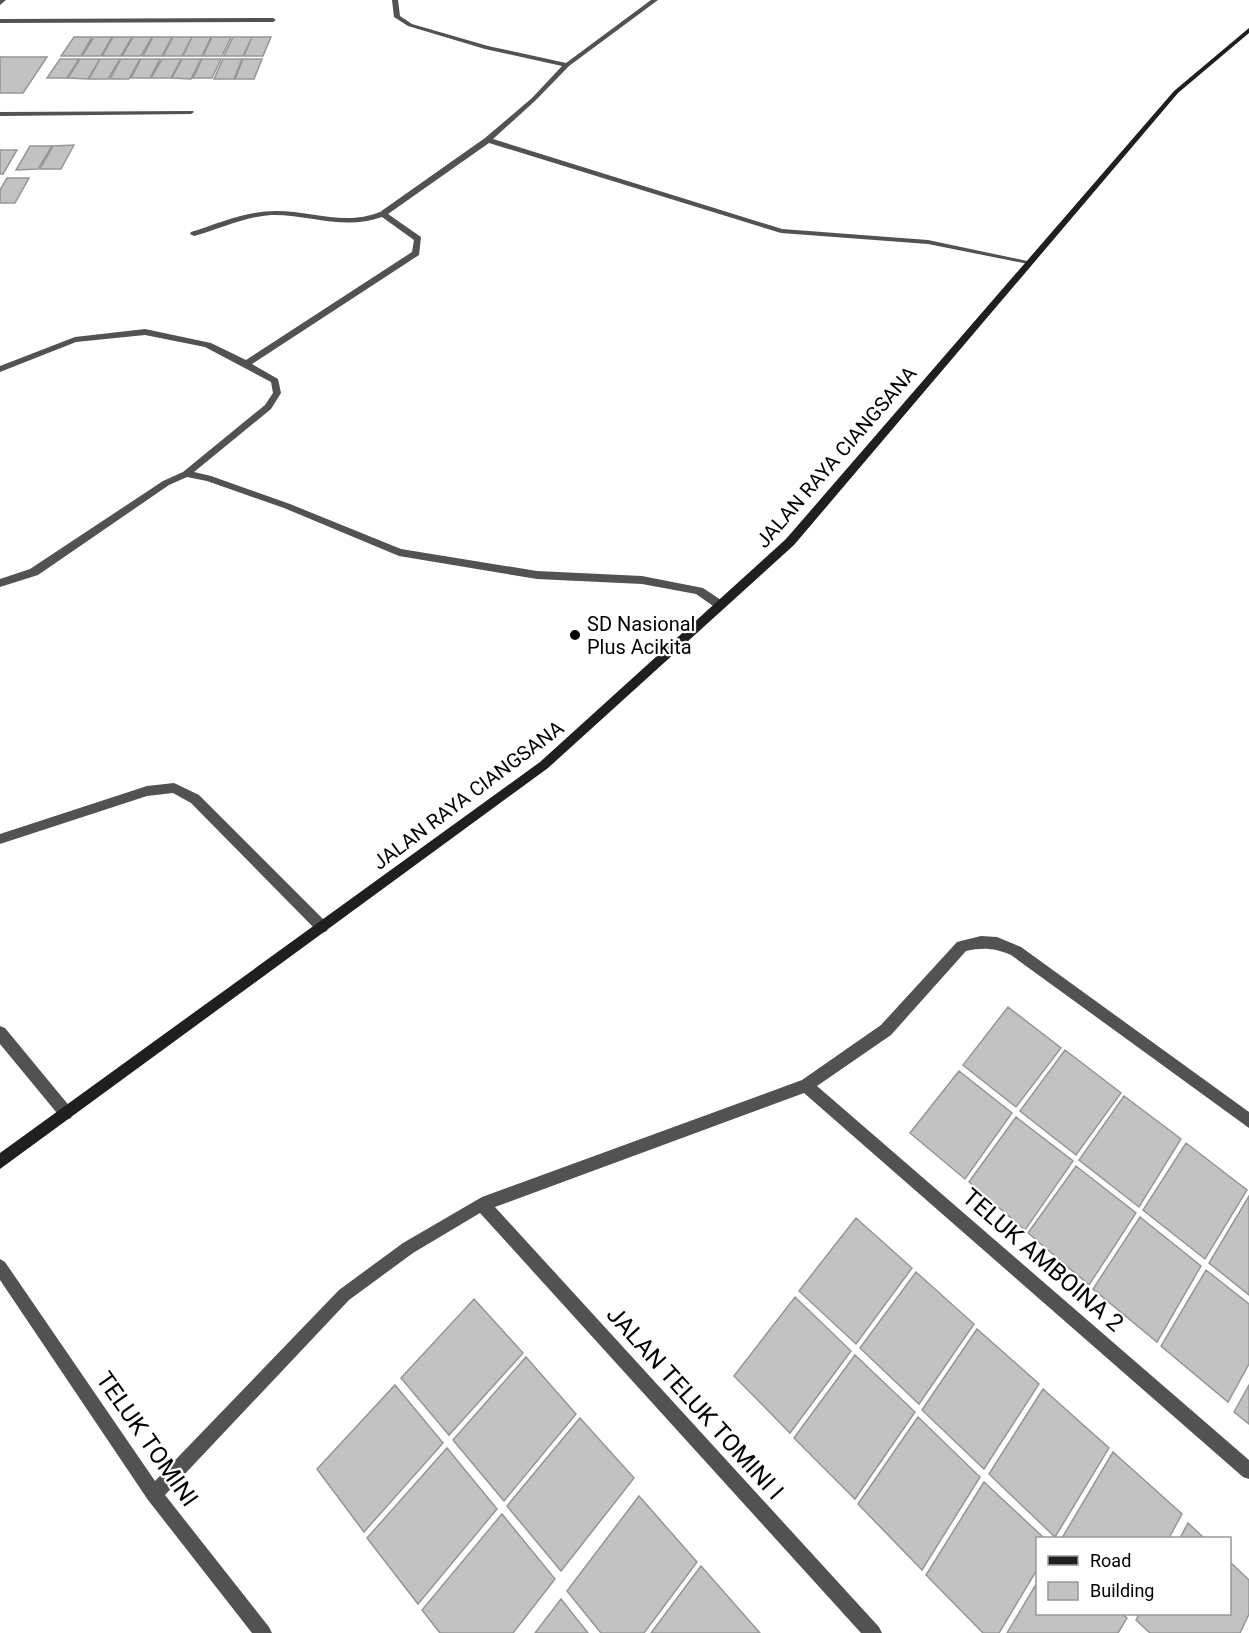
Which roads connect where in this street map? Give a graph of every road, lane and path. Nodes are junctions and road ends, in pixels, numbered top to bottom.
1 (395, 0) edge
2 (655, 0) edge
3 (273, 20) dead end
4 (0, 21) edge
5 (1249, 30) edge
6 (567, 65) junction
7 (191, 112) dead end
8 (0, 114) edge
9 (488, 140) junction
10 (383, 214) junction
11 (194, 234) dead end
12 (1028, 262) junction
13 (246, 364) junction
14 (0, 369) edge
15 (186, 474) junction
16 (0, 583) edge
17 (720, 605) junction
18 (0, 839) edge
19 (322, 927) junction
20 (0, 1033) edge
21 (806, 1085) junction
22 (66, 1113) junction
23 (1249, 1121) edge
24 (0, 1162) edge
25 (482, 1204) junction
26 (0, 1267) edge
27 (1249, 1471) edge
28 (154, 1494) junction
29 (263, 1633) edge
30 (873, 1633) edge

1 - 6 street
2 - 6 street
3 - 4 street
5 - 12 main road, JALAN RAYA CIANGSANA
6 - 9 street
7 - 8 street
9 - 10 street
9 - 12 street
10 - 11 street
10 - 13 street
12 - 17 main road, JALAN RAYA CIANGSANA
13 - 14 street
13 - 15 street
15 - 16 street
15 - 17 street
17 - 19 main road, JALAN RAYA CIANGSANA
18 - 19 street
19 - 22 main road, JALAN RAYA CIANGSANA
20 - 22 street
21 - 23 street
21 - 25 street
21 - 27 street, TELUK AMBOINA 2
22 - 24 main road, JALAN RAYA CIANGSANA
25 - 28 street
25 - 30 street, JALAN TELUK TOMINI I
26 - 28 street, TELUK TOMINI
28 - 29 street, TELUK TOMINI

